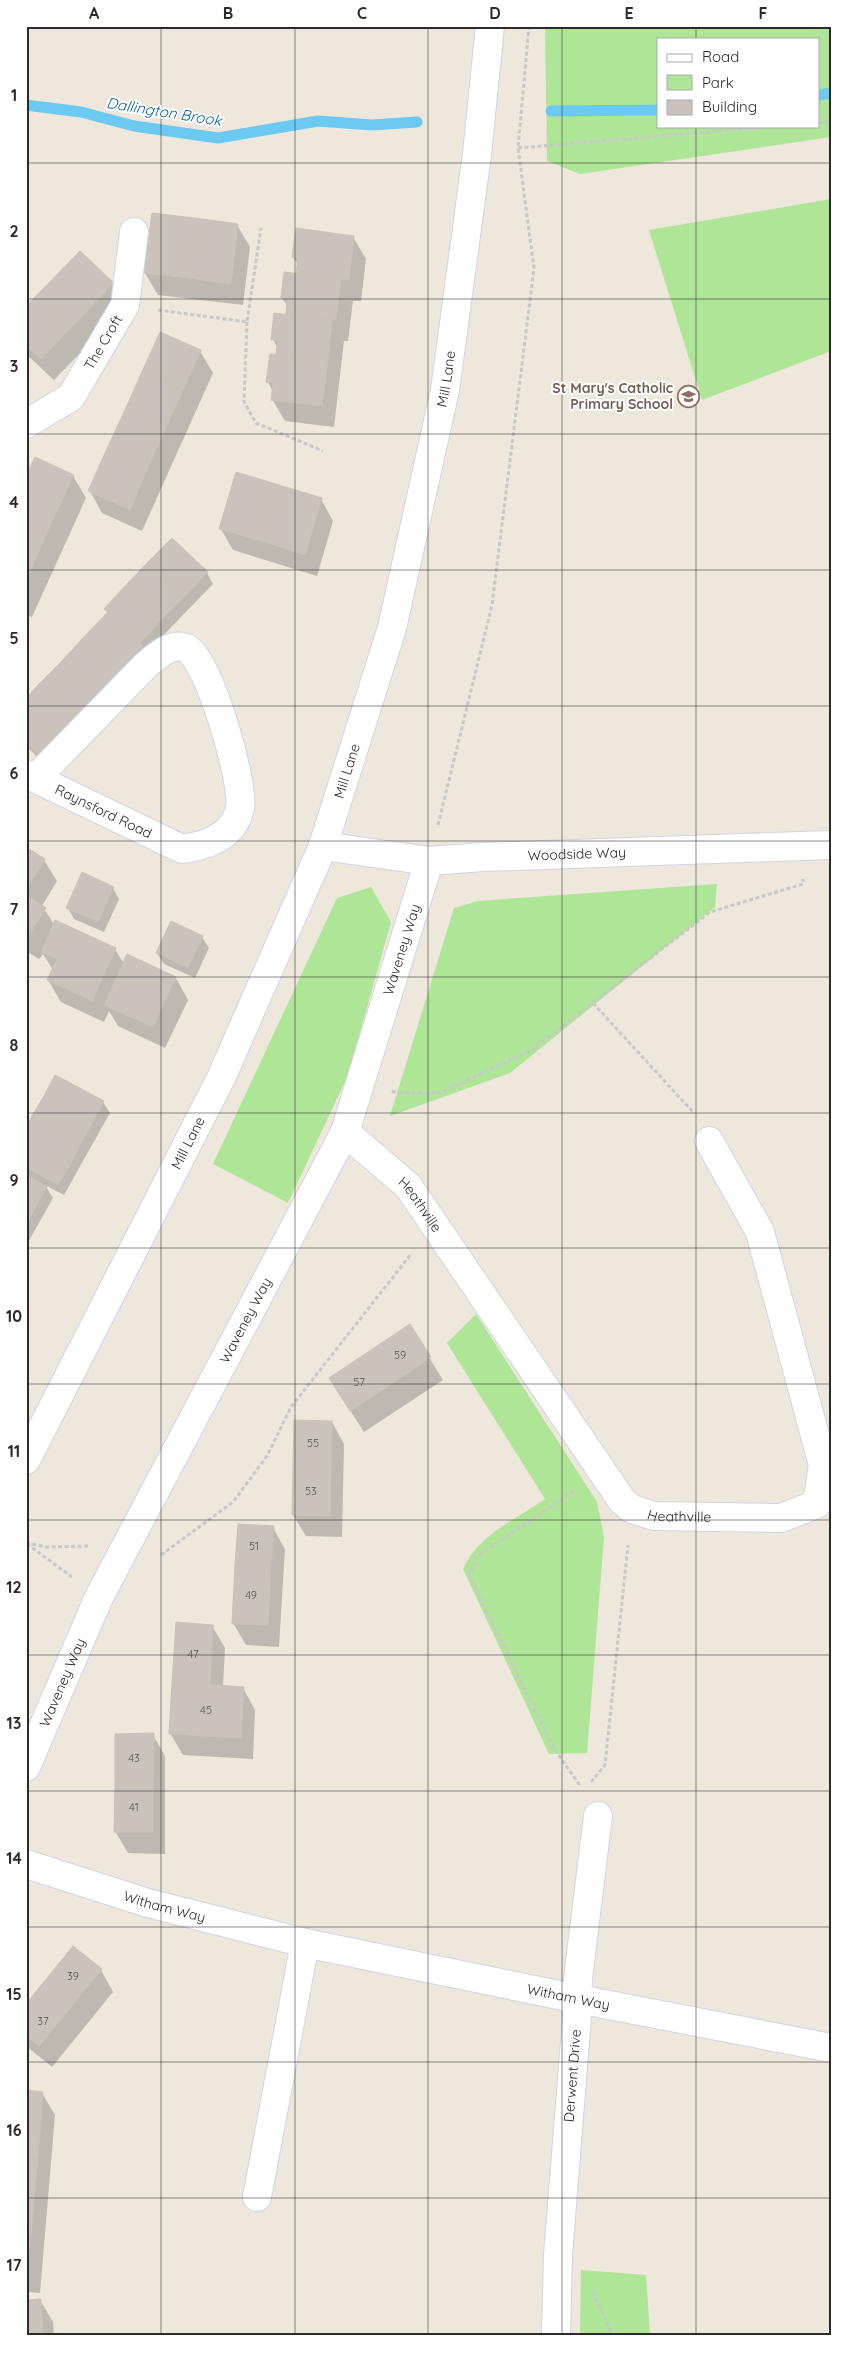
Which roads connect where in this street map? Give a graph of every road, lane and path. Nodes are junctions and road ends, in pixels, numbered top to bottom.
1 (490, 26) edge
2 (529, 26) edge
3 (757, 128) edge
4 (518, 148) junction
5 (477, 154) junction
6 (261, 228) dead end
7 (134, 232) dead end
8 (125, 305) junction
9 (247, 322) junction
10 (26, 424) edge
11 (323, 451) dead end
12 (31, 776) edge
13 (831, 845) edge
14 (324, 846) junction
15 (803, 847) junction
16 (429, 861) junction
17 (594, 1004) junction
18 (362, 1078) junction
19 (346, 1132) junction
20 (709, 1142) joint
21 (434, 1225) junction
22 (29, 1447) edge
23 (602, 1471) junction
24 (632, 1509) junction
25 (26, 1543) edge
26 (120, 1558) junction
27 (99, 1597) junction
28 (26, 1767) edge
29 (584, 1791) junction
30 (598, 1816) joint
31 (26, 1864) edge
32 (305, 1943) junction
33 (578, 1999) junction
34 (831, 2048) edge
35 (257, 2197) dead end
36 (556, 2335) edge

1 - 5 street, Mill Lane
2 - 4 path
3 - 4 path
4 - 5 path
4 - 16 path
5 - 14 street, Mill Lane
6 - 9 path
7 - 8 street, The Croft
8 - 9 path
8 - 10 street, The Croft
9 - 11 path
12 - 12 street, Raynsford Road
13 - 15 street, Woodside Way
14 - 16 street, Woodside Way
14 - 22 street, Mill Lane
15 - 16 street, Woodside Way
15 - 17 path
16 - 18 street, Waveney Way
17 - 18 path
17 - 20 path
18 - 19 street, Waveney Way
19 - 21 street, Heathville
19 - 26 street, Waveney Way
20 - 24 street, Heathville
21 - 23 street, Heathville
21 - 26 path
23 - 24 street, Heathville
23 - 29 path
24 - 29 path
25 - 26 path
25 - 27 path
26 - 27 street, Waveney Way
27 - 28 street, Waveney Way
29 - 30 path
30 - 33 street, Derwent Drive
31 - 32 street, Witham Way
32 - 33 street, Witham Way
32 - 35 street
33 - 34 street, Witham Way
33 - 36 street, Derwent Drive

